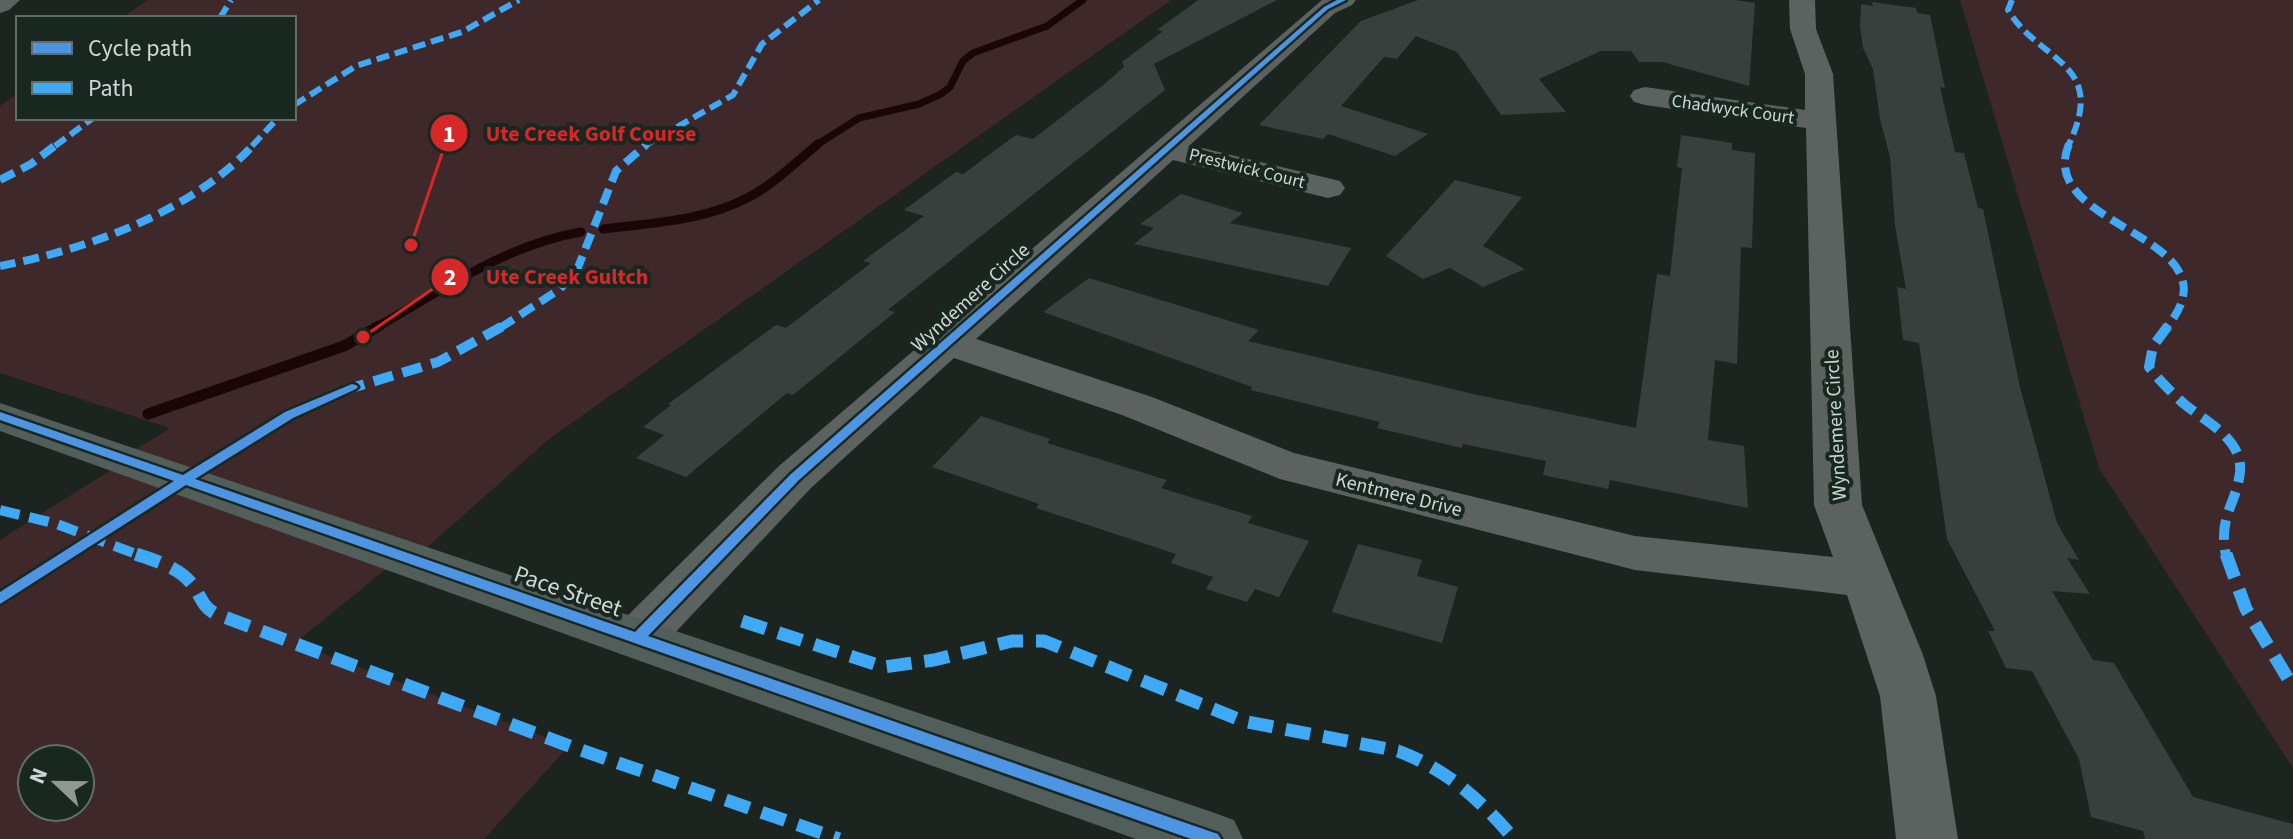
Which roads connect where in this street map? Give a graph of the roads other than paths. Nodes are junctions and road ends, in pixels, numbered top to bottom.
1 (7, 0) edge
2 (1343, 0) edge
3 (1802, 0) edge
4 (0, 5) edge
5 (1645, 96) dead end
6 (1820, 121) junction
7 (1166, 149) junction
8 (1328, 188) dead end
9 (949, 343) junction
10 (0, 416) edge
11 (1865, 579) junction
12 (637, 639) junction
13 (1212, 839) edge
14 (1927, 839) edge

1 - 4 street
2 - 7 street, Wyndemere Circle
3 - 6 street, Wyndemere Circle
5 - 6 street, Chadwyck Court
6 - 11 street, Wyndemere Circle
7 - 8 street, Prestwick Court
7 - 9 street, Wyndemere Circle
9 - 11 street, Kentmere Drive
9 - 12 street, Wyndemere Circle
10 - 12 main road, Pace Street
11 - 14 street, Wyndemere Circle
12 - 13 main road, Pace Street

